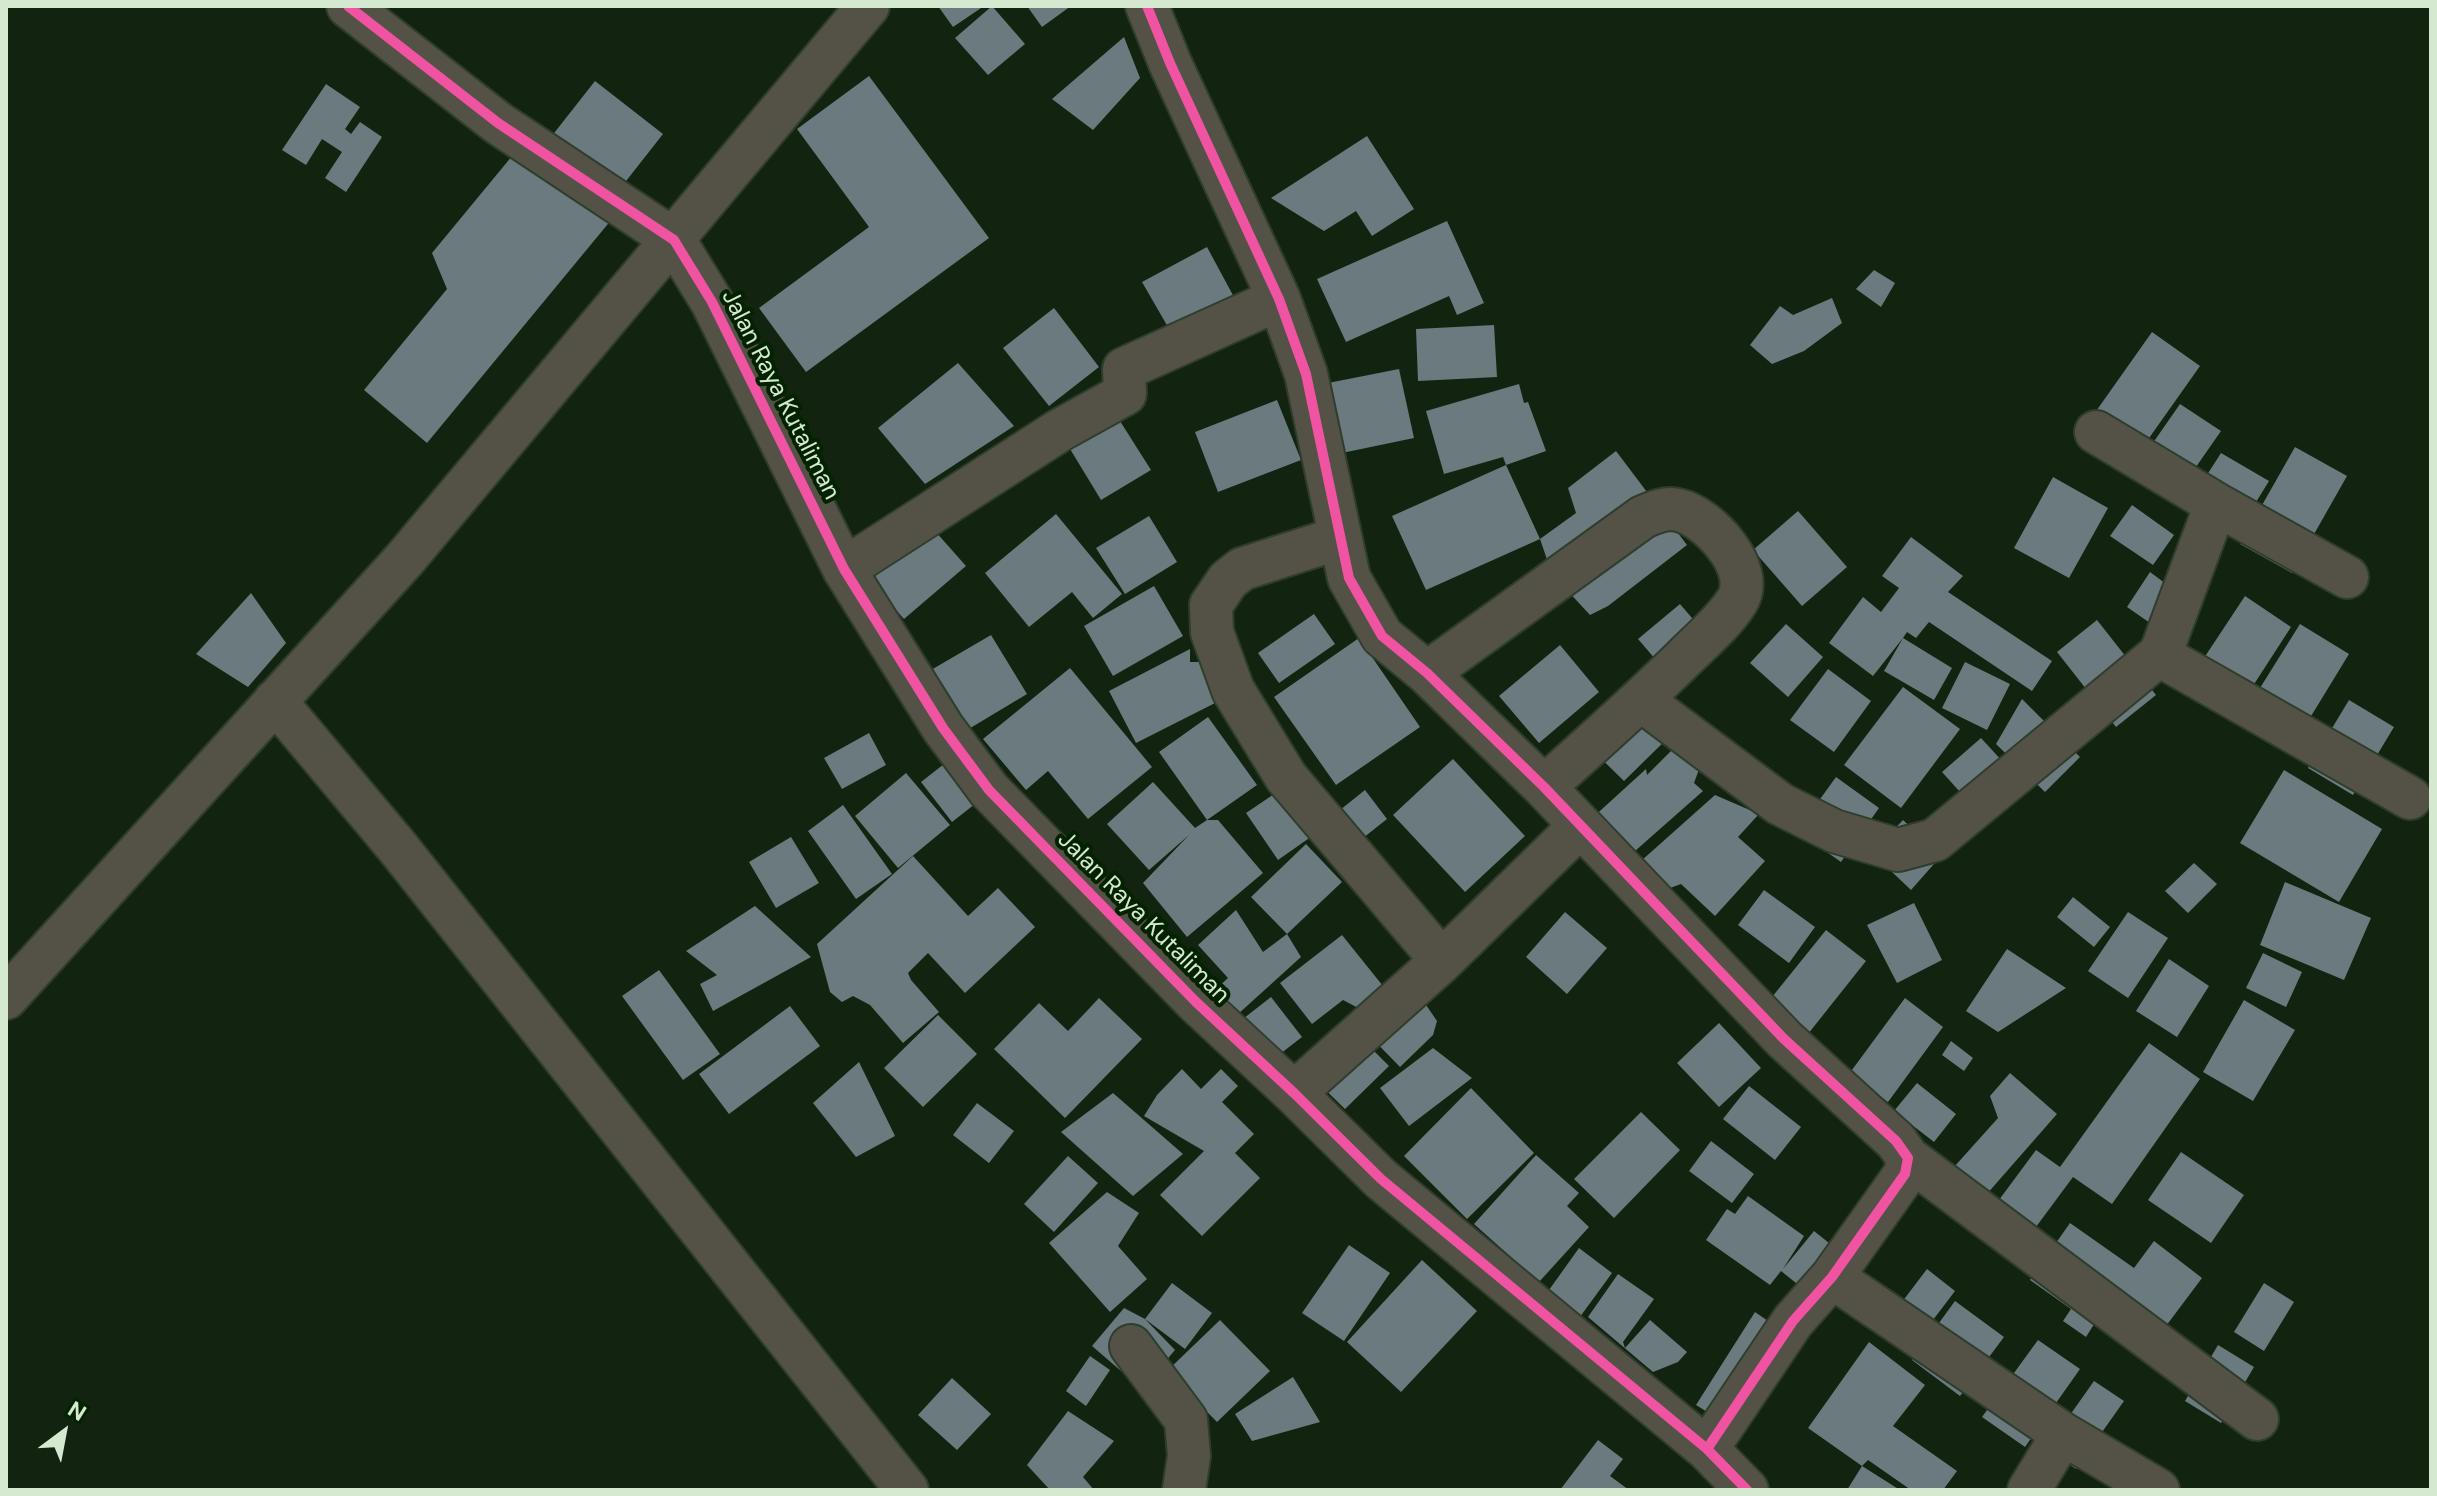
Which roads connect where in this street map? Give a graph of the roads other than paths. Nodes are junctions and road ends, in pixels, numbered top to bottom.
1 (348, 6) edge
2 (868, 6) edge
3 (1147, 6) edge
4 (674, 240) junction
5 (1279, 299) junction
6 (2096, 432) dead end
7 (2216, 504) junction
8 (1339, 538) junction
9 (844, 569) junction
10 (2347, 577) dead end
11 (2159, 655) junction
12 (1427, 673) junction
13 (1641, 700) junction
14 (275, 701) junction
15 (1544, 787) junction
16 (2410, 798) dead end
17 (1579, 827) junction
18 (1442, 961) junction
19 (6, 998) edge
20 (1294, 1093) junction
21 (1908, 1158) junction
22 (1832, 1277) junction
23 (1131, 1346) dead end
24 (2257, 1419) dead end
25 (2063, 1434) junction
26 (1707, 1449) junction
27 (907, 1490) edge
28 (1184, 1490) edge
29 (1747, 1490) edge
30 (2029, 1490) edge
31 (2158, 1490) edge

1 - 4 street
2 - 4 street
3 - 5 street
4 - 9 street, Jalan Raya Kutaliman
4 - 14 street
5 - 8 street
5 - 9 street
6 - 7 street
7 - 10 street
7 - 11 street
8 - 12 street
8 - 18 street
9 - 20 street, Jalan Raya Kutaliman
11 - 13 street
11 - 16 street
12 - 13 street
12 - 15 street
13 - 15 street
14 - 19 street
14 - 27 street
15 - 17 street
17 - 18 street
17 - 21 street
18 - 20 street
20 - 26 street, Jalan Raya Kutaliman
21 - 22 street
21 - 24 street
22 - 25 street
22 - 26 street
23 - 28 street
25 - 30 street
25 - 31 street
26 - 29 street, Jalan Raya Kutaliman

